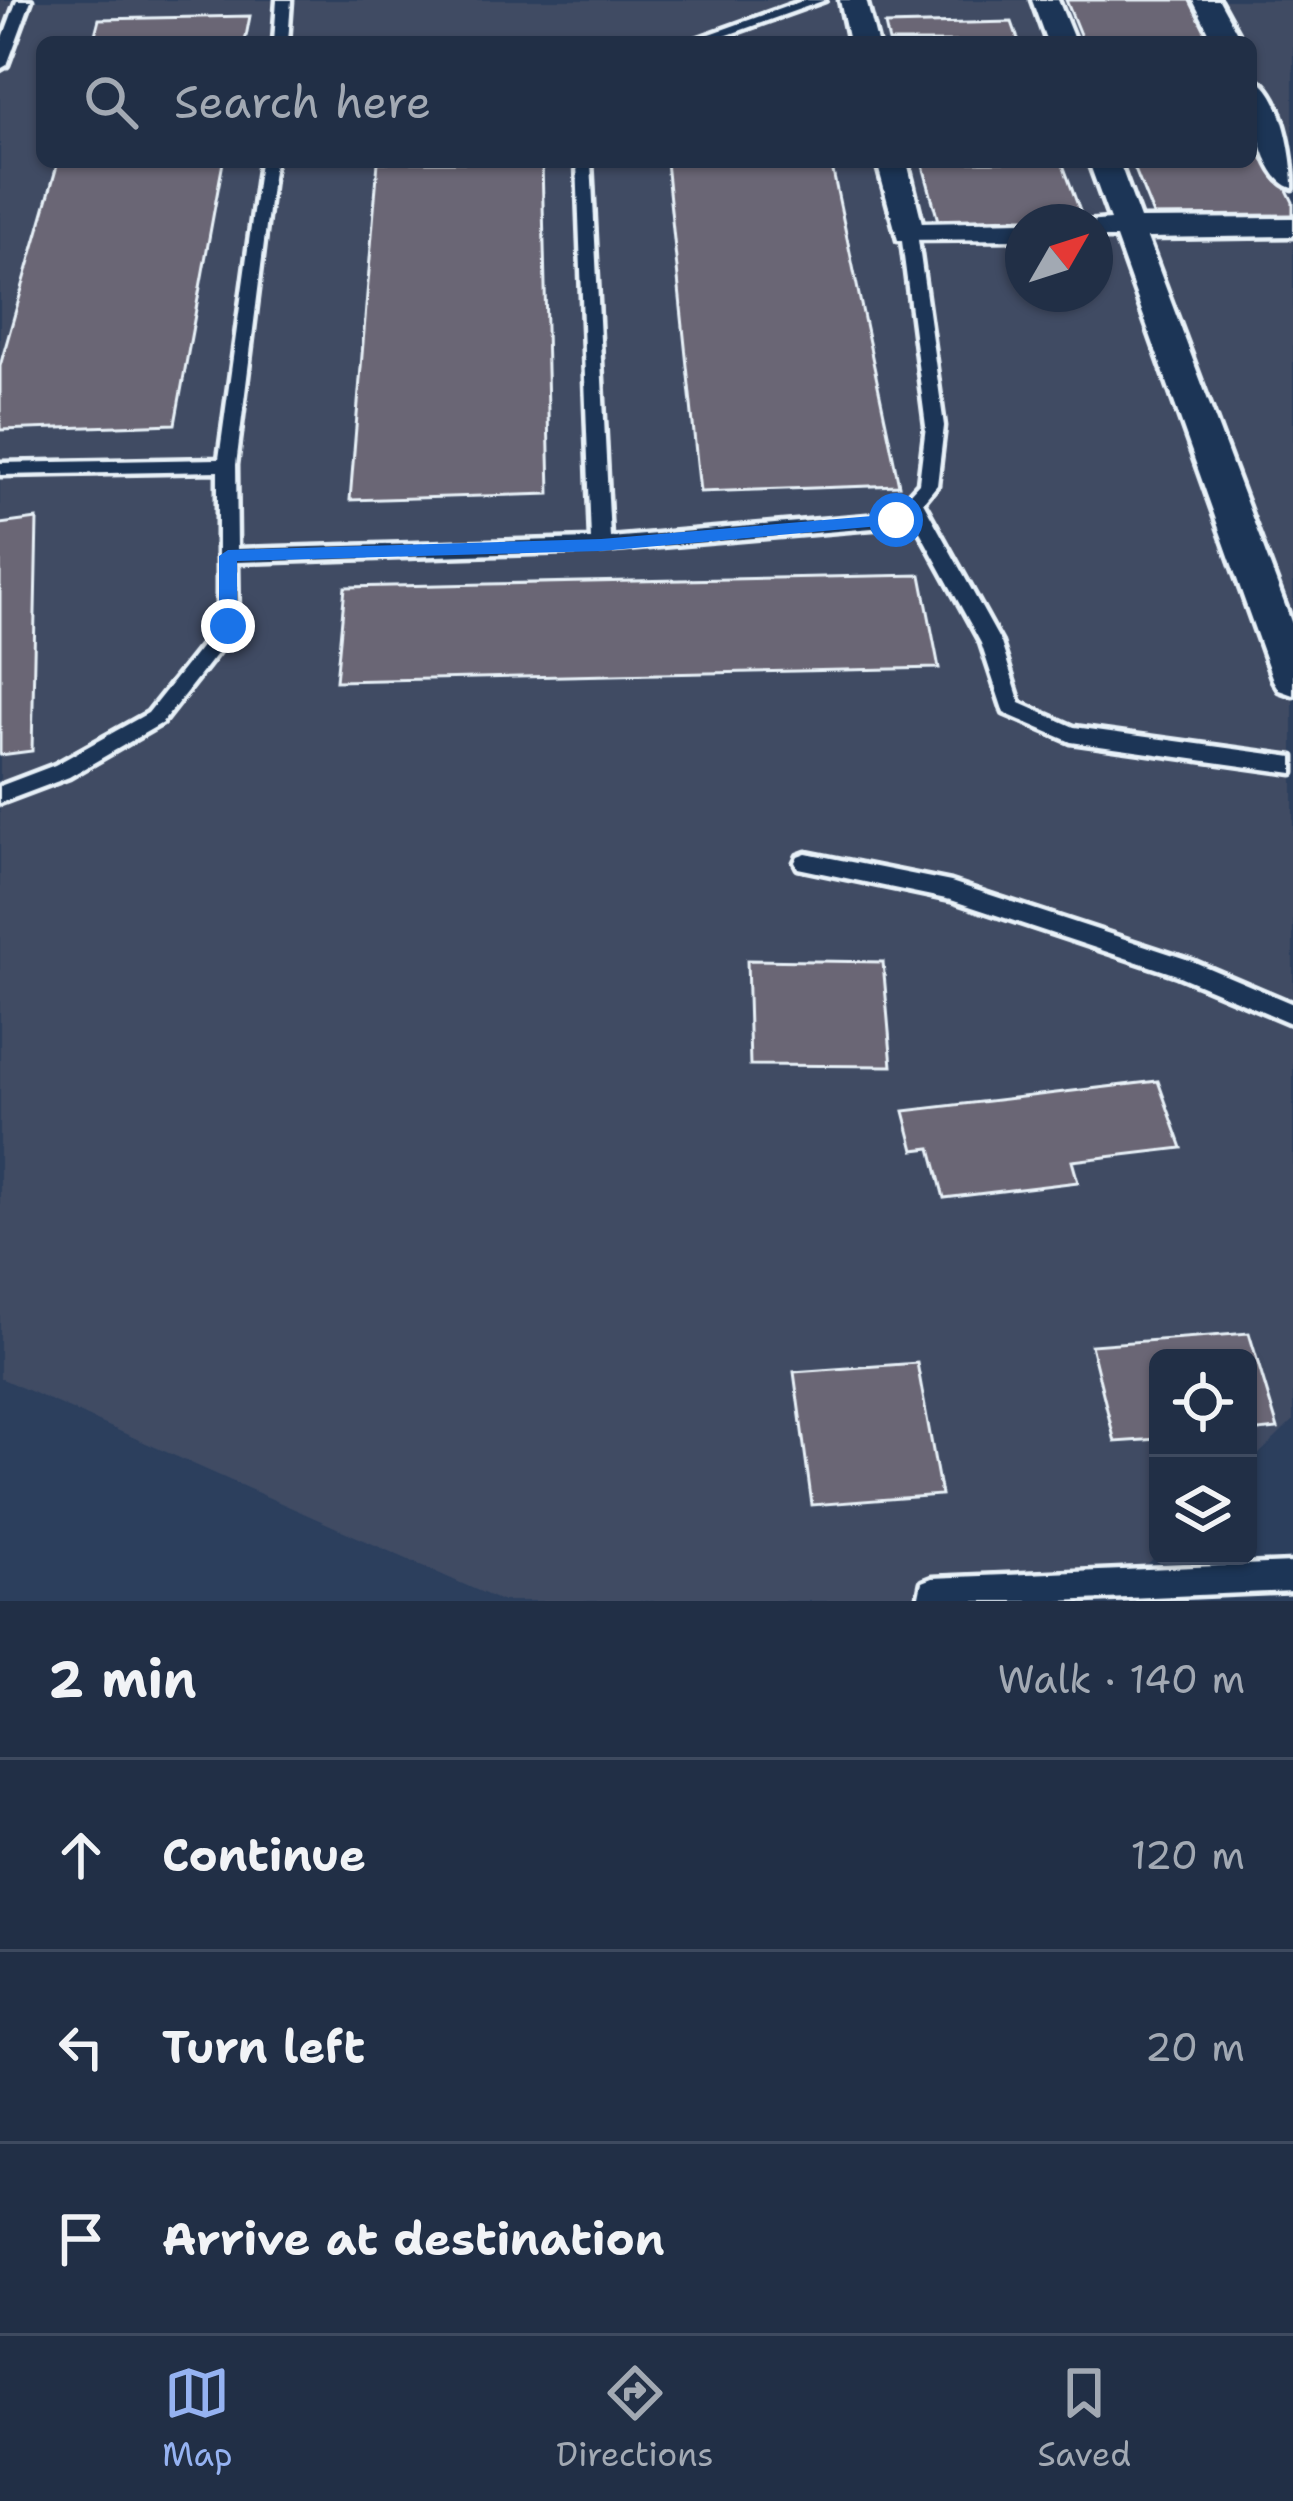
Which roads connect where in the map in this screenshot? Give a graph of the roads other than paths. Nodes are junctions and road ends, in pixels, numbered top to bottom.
1 (24, 0) edge
2 (284, 0) edge
3 (818, 0) edge
4 (853, 0) edge
5 (1046, 0) edge
6 (1206, 0) edge
7 (281, 36) edge
8 (712, 36) edge
9 (862, 36) edge
10 (1059, 36) edge
11 (1225, 36) edge
12 (0, 65) edge
13 (1257, 99) edge
14 (266, 168) edge
15 (584, 168) edge
16 (893, 168) edge
17 (1105, 168) edge
18 (1293, 178) edge
19 (1109, 204) edge
20 (1255, 227) junction
21 (1293, 227) edge
22 (1113, 228) edge
23 (1005, 230) edge
24 (1113, 230) edge
25 (909, 233) junction
26 (1293, 237) edge
27 (227, 465) junction
28 (0, 469) edge
29 (914, 501) junction
30 (601, 545) junction
31 (228, 556) junction
32 (1293, 680) edge
33 (1293, 765) edge
34 (0, 795) edge
35 (806, 862) dead end
36 (1293, 1014) edge
37 (1293, 1577) edge
38 (932, 1601) edge

1 - 12 lane
2 - 7 lane
3 - 8 lane
4 - 9 street
5 - 10 street
6 - 11 street
13 - 18 street
14 - 27 lane
15 - 30 lane
16 - 25 street
17 - 19 street
20 - 21 street
20 - 22 street
20 - 26 lane
23 - 25 street
24 - 32 street
25 - 29 lane
27 - 28 lane
27 - 31 lane
29 - 30 lane
29 - 33 lane
30 - 31 lane
31 - 34 lane
35 - 36 lane
37 - 38 lane

